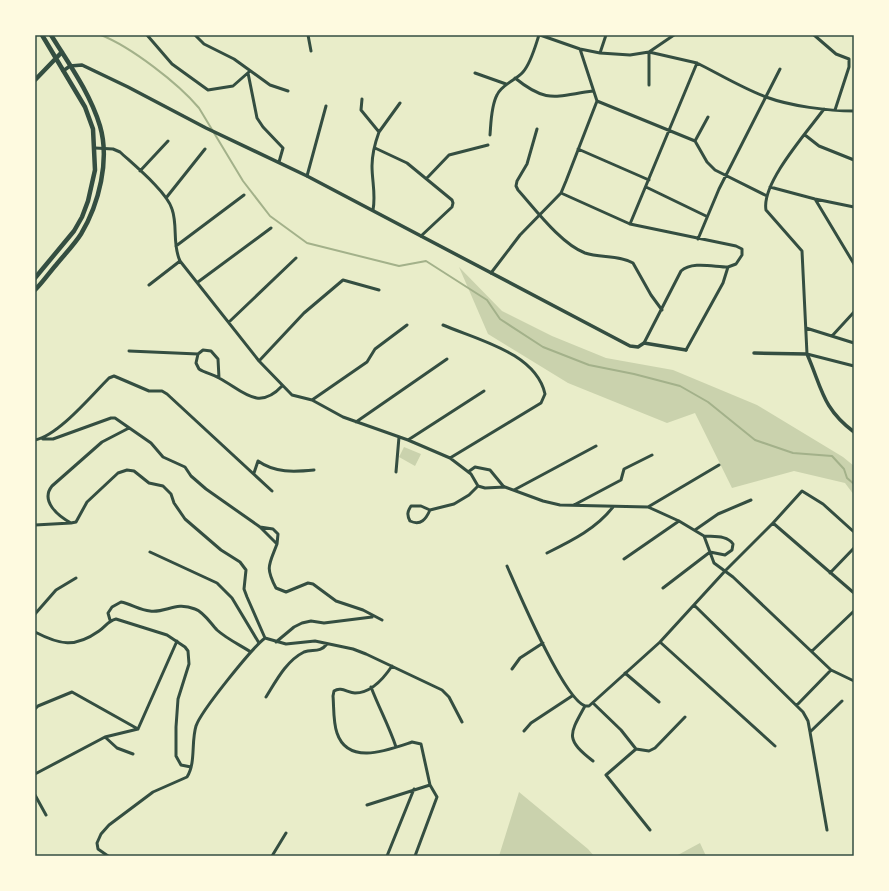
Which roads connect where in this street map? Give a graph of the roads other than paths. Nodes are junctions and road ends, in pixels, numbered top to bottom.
1 (42, 35) edge
2 (51, 35) edge
3 (147, 35) edge
4 (196, 35) edge
5 (308, 35) edge
6 (542, 35) edge
7 (606, 35) edge
8 (674, 35) edge
9 (814, 35) edge
10 (580, 49) junction
11 (311, 51) dead end
12 (62, 52) junction
13 (649, 52) junction
14 (600, 53) junction
15 (55, 58) junction
16 (697, 62) junction
17 (70, 66) junction
18 (780, 69) dead end
19 (63, 71) junction
20 (249, 72) junction
21 (476, 73) dead end
22 (515, 78) junction
23 (35, 80) edge
24 (506, 84) junction
25 (649, 85) dead end
26 (288, 91) dead end
27 (593, 91) junction
28 (765, 97) junction
29 (362, 99) dead end
30 (596, 101) junction
31 (400, 103) dead end
32 (326, 106) dead end
33 (824, 109) junction
34 (835, 110) junction
35 (854, 111) edge
36 (708, 116) dead end
37 (537, 129) dead end
38 (670, 130) junction
39 (379, 132) junction
40 (490, 135) dead end
41 (805, 135) junction
42 (168, 141) dead end
43 (695, 141) junction
44 (488, 145) dead end
45 (95, 148) junction
46 (103, 148) junction
47 (375, 148) junction
48 (205, 149) dead end
49 (578, 150) junction
50 (854, 160) edge
51 (279, 162) junction
52 (140, 171) junction
53 (726, 175) junction
54 (307, 176) junction
55 (427, 178) junction
56 (649, 180) junction
57 (646, 187) junction
58 (770, 187) junction
59 (560, 193) junction
60 (244, 195) dead end
61 (767, 196) junction
62 (166, 198) junction
63 (815, 199) junction
64 (854, 207) edge
65 (373, 210) junction
66 (540, 215) junction
67 (706, 216) junction
68 (630, 224) junction
69 (270, 228) dead end
70 (421, 236) junction
71 (698, 239) junction
72 (176, 246) junction
73 (296, 258) dead end
74 (180, 261) junction
75 (854, 264) edge
76 (728, 267) junction
77 (491, 273) junction
78 (35, 278) edge
79 (198, 282) junction
80 (149, 285) dead end
81 (35, 290) edge
82 (379, 290) dead end
83 (662, 310) junction
84 (854, 312) edge
85 (229, 322) junction
86 (407, 325) dead end
87 (443, 325) dead end
88 (806, 328) junction
89 (832, 336) junction
90 (644, 343) junction
91 (854, 343) edge
92 (686, 350) joint
93 (129, 351) dead end
94 (754, 353) dead end
95 (198, 354) junction
96 (807, 354) junction
97 (447, 359) dead end
98 (258, 361) junction
99 (854, 366) edge
100 (219, 378) junction
101 (282, 386) junction
102 (484, 391) dead end
103 (312, 400) junction
104 (356, 422) junction
105 (130, 428) junction
106 (854, 432) edge
107 (399, 437) junction
108 (43, 439) junction
109 (35, 440) edge
110 (408, 440) junction
111 (596, 446) dead end
112 (652, 454) dead end
113 (450, 458) junction
114 (719, 465) dead end
115 (314, 470) dead end
116 (396, 472) dead end
117 (468, 472) junction
118 (254, 473) junction
119 (478, 486) junction
120 (505, 487) junction
121 (514, 490) junction
122 (272, 491) dead end
123 (751, 500) dead end
124 (572, 505) junction
125 (613, 507) junction
126 (648, 507) junction
127 (430, 510) junction
128 (679, 521) junction
129 (71, 523) junction
130 (773, 524) junction
131 (35, 525) edge
132 (260, 527) junction
133 (694, 530) junction
134 (854, 532) edge
135 (704, 536) junction
136 (277, 544) junction
137 (854, 548) edge
138 (150, 552) dead end
139 (710, 552) junction
140 (546, 553) dead end
141 (624, 559) dead end
142 (507, 566) dead end
143 (725, 572) junction
144 (830, 572) junction
145 (76, 578) dead end
146 (663, 588) dead end
147 (854, 594) edge
148 (694, 605) junction
149 (854, 611) edge
150 (35, 614) edge
151 (372, 616) junction
152 (110, 620) junction
153 (382, 620) dead end
154 (35, 632) edge
155 (265, 638) junction
156 (177, 641) junction
157 (259, 642) junction
158 (276, 642) junction
159 (660, 642) junction
160 (543, 643) junction
161 (327, 644) junction
162 (812, 651) junction
163 (251, 652) junction
164 (392, 666) junction
165 (512, 669) dead end
166 (830, 670) junction
167 (625, 673) junction
168 (854, 681) edge
169 (371, 687) junction
170 (572, 696) junction
171 (266, 697) dead end
172 (842, 701) dead end
173 (659, 702) dead end
174 (593, 703) junction
175 (36, 705) edge
176 (797, 705) junction
177 (585, 706) junction
178 (35, 709) edge
179 (685, 717) dead end
180 (462, 722) dead end
181 (138, 729) junction
182 (524, 731) dead end
183 (810, 732) junction
184 (105, 737) junction
185 (775, 746) dead end
186 (396, 747) junction
187 (636, 749) junction
188 (133, 754) dead end
189 (593, 761) dead end
190 (191, 767) junction
191 (35, 774) edge
192 (430, 785) junction
193 (414, 789) junction
194 (35, 795) edge
195 (367, 805) dead end
196 (46, 814) dead end
197 (650, 830) dead end
198 (827, 830) dead end
199 (286, 833) dead end
200 (108, 856) edge
201 (272, 856) edge
202 (387, 856) edge
203 (415, 856) edge

1 - 15 main road
2 - 12 main road
3 - 20 street
4 - 20 street
5 - 11 street
6 - 10 street
6 - 22 street
7 - 14 street
8 - 13 street
9 - 34 street
10 - 14 street
10 - 27 street
12 - 15 main road
12 - 17 main road
13 - 14 street
13 - 16 street
13 - 25 street
15 - 19 main road
15 - 23 main road
16 - 28 street
16 - 38 street
17 - 19 street
17 - 46 main road
17 - 51 street
18 - 28 street
19 - 45 main road
20 - 26 street
20 - 51 street
21 - 24 street
22 - 24 street
22 - 27 street
24 - 40 street
27 - 30 street
28 - 33 street
28 - 53 street
29 - 39 street
30 - 38 street
30 - 49 street
31 - 39 street
32 - 54 street
33 - 34 street
33 - 41 street
34 - 35 street
36 - 43 street
37 - 66 street
38 - 43 street
38 - 56 street
39 - 47 street
41 - 50 street
41 - 58 street
42 - 52 street
43 - 53 street
44 - 55 street
45 - 46 street
45 - 78 main road
46 - 52 street
46 - 81 main road
47 - 55 street
47 - 65 street
48 - 62 street
49 - 56 street
49 - 59 street
51 - 54 street
52 - 62 street
53 - 61 street
53 - 67 street
54 - 65 street
55 - 70 street
56 - 57 street
57 - 67 street
57 - 68 street
58 - 61 street
58 - 63 street
59 - 66 street
59 - 68 street
60 - 72 street
61 - 88 street
62 - 72 street
63 - 64 street
63 - 75 street
65 - 70 street
66 - 77 street
66 - 83 street
67 - 71 street
68 - 71 street
69 - 79 street
70 - 77 street
71 - 76 street
72 - 74 street
73 - 85 street
74 - 79 street
74 - 80 street
76 - 83 street
76 - 92 street
77 - 90 street
79 - 85 street
82 - 98 street
83 - 90 street
84 - 89 street
85 - 98 street
86 - 103 street
87 - 113 street
88 - 89 street
88 - 96 street
89 - 91 street
90 - 92 street
93 - 95 street
94 - 96 street
95 - 100 street
95 - 100 street
96 - 99 street
96 - 106 street
97 - 104 street
98 - 101 street
100 - 101 street
101 - 103 street
102 - 110 street
103 - 104 street
104 - 107 street
105 - 108 street
105 - 129 street
105 - 132 street
107 - 110 street
107 - 116 street
108 - 109 street
108 - 118 street
110 - 113 street
111 - 121 street
112 - 124 street
113 - 117 street
114 - 126 street
115 - 118 street
117 - 119 street
117 - 120 street
118 - 122 street
119 - 120 street
119 - 127 street
120 - 121 street
121 - 124 street
123 - 133 street
124 - 125 street
125 - 126 street
125 - 140 street
126 - 128 street
127 - 127 street
128 - 133 street
128 - 141 street
129 - 131 street
129 - 155 street
130 - 134 street
130 - 143 street
130 - 144 street
132 - 136 street
132 - 136 street
133 - 135 street
135 - 139 street
135 - 139 street
136 - 151 street
137 - 144 street
138 - 157 street
139 - 143 street
139 - 146 street
142 - 160 street
143 - 148 street
143 - 162 street
144 - 147 street
145 - 150 street
148 - 159 street
148 - 176 street
149 - 162 street
151 - 153 street
151 - 158 street
152 - 154 street
152 - 156 street
152 - 163 street
155 - 157 street
155 - 158 street
156 - 181 street
156 - 190 street
157 - 163 street
158 - 161 street
159 - 167 street
159 - 185 street
160 - 165 street
160 - 170 street
161 - 164 street
161 - 171 street
162 - 166 street
163 - 190 street
164 - 169 street
164 - 180 street
166 - 168 street
166 - 176 street
167 - 173 street
167 - 174 street
169 - 186 street
169 - 186 street
170 - 177 street
170 - 182 street
172 - 183 street
174 - 177 street
174 - 187 street
175 - 178 street
175 - 181 street
176 - 183 street
177 - 189 street
179 - 187 street
181 - 184 street
183 - 198 street
184 - 188 street
184 - 191 street
186 - 192 street
187 - 197 street
190 - 200 street
192 - 193 street
192 - 203 street
193 - 195 street
193 - 202 street
194 - 196 street
199 - 201 street

